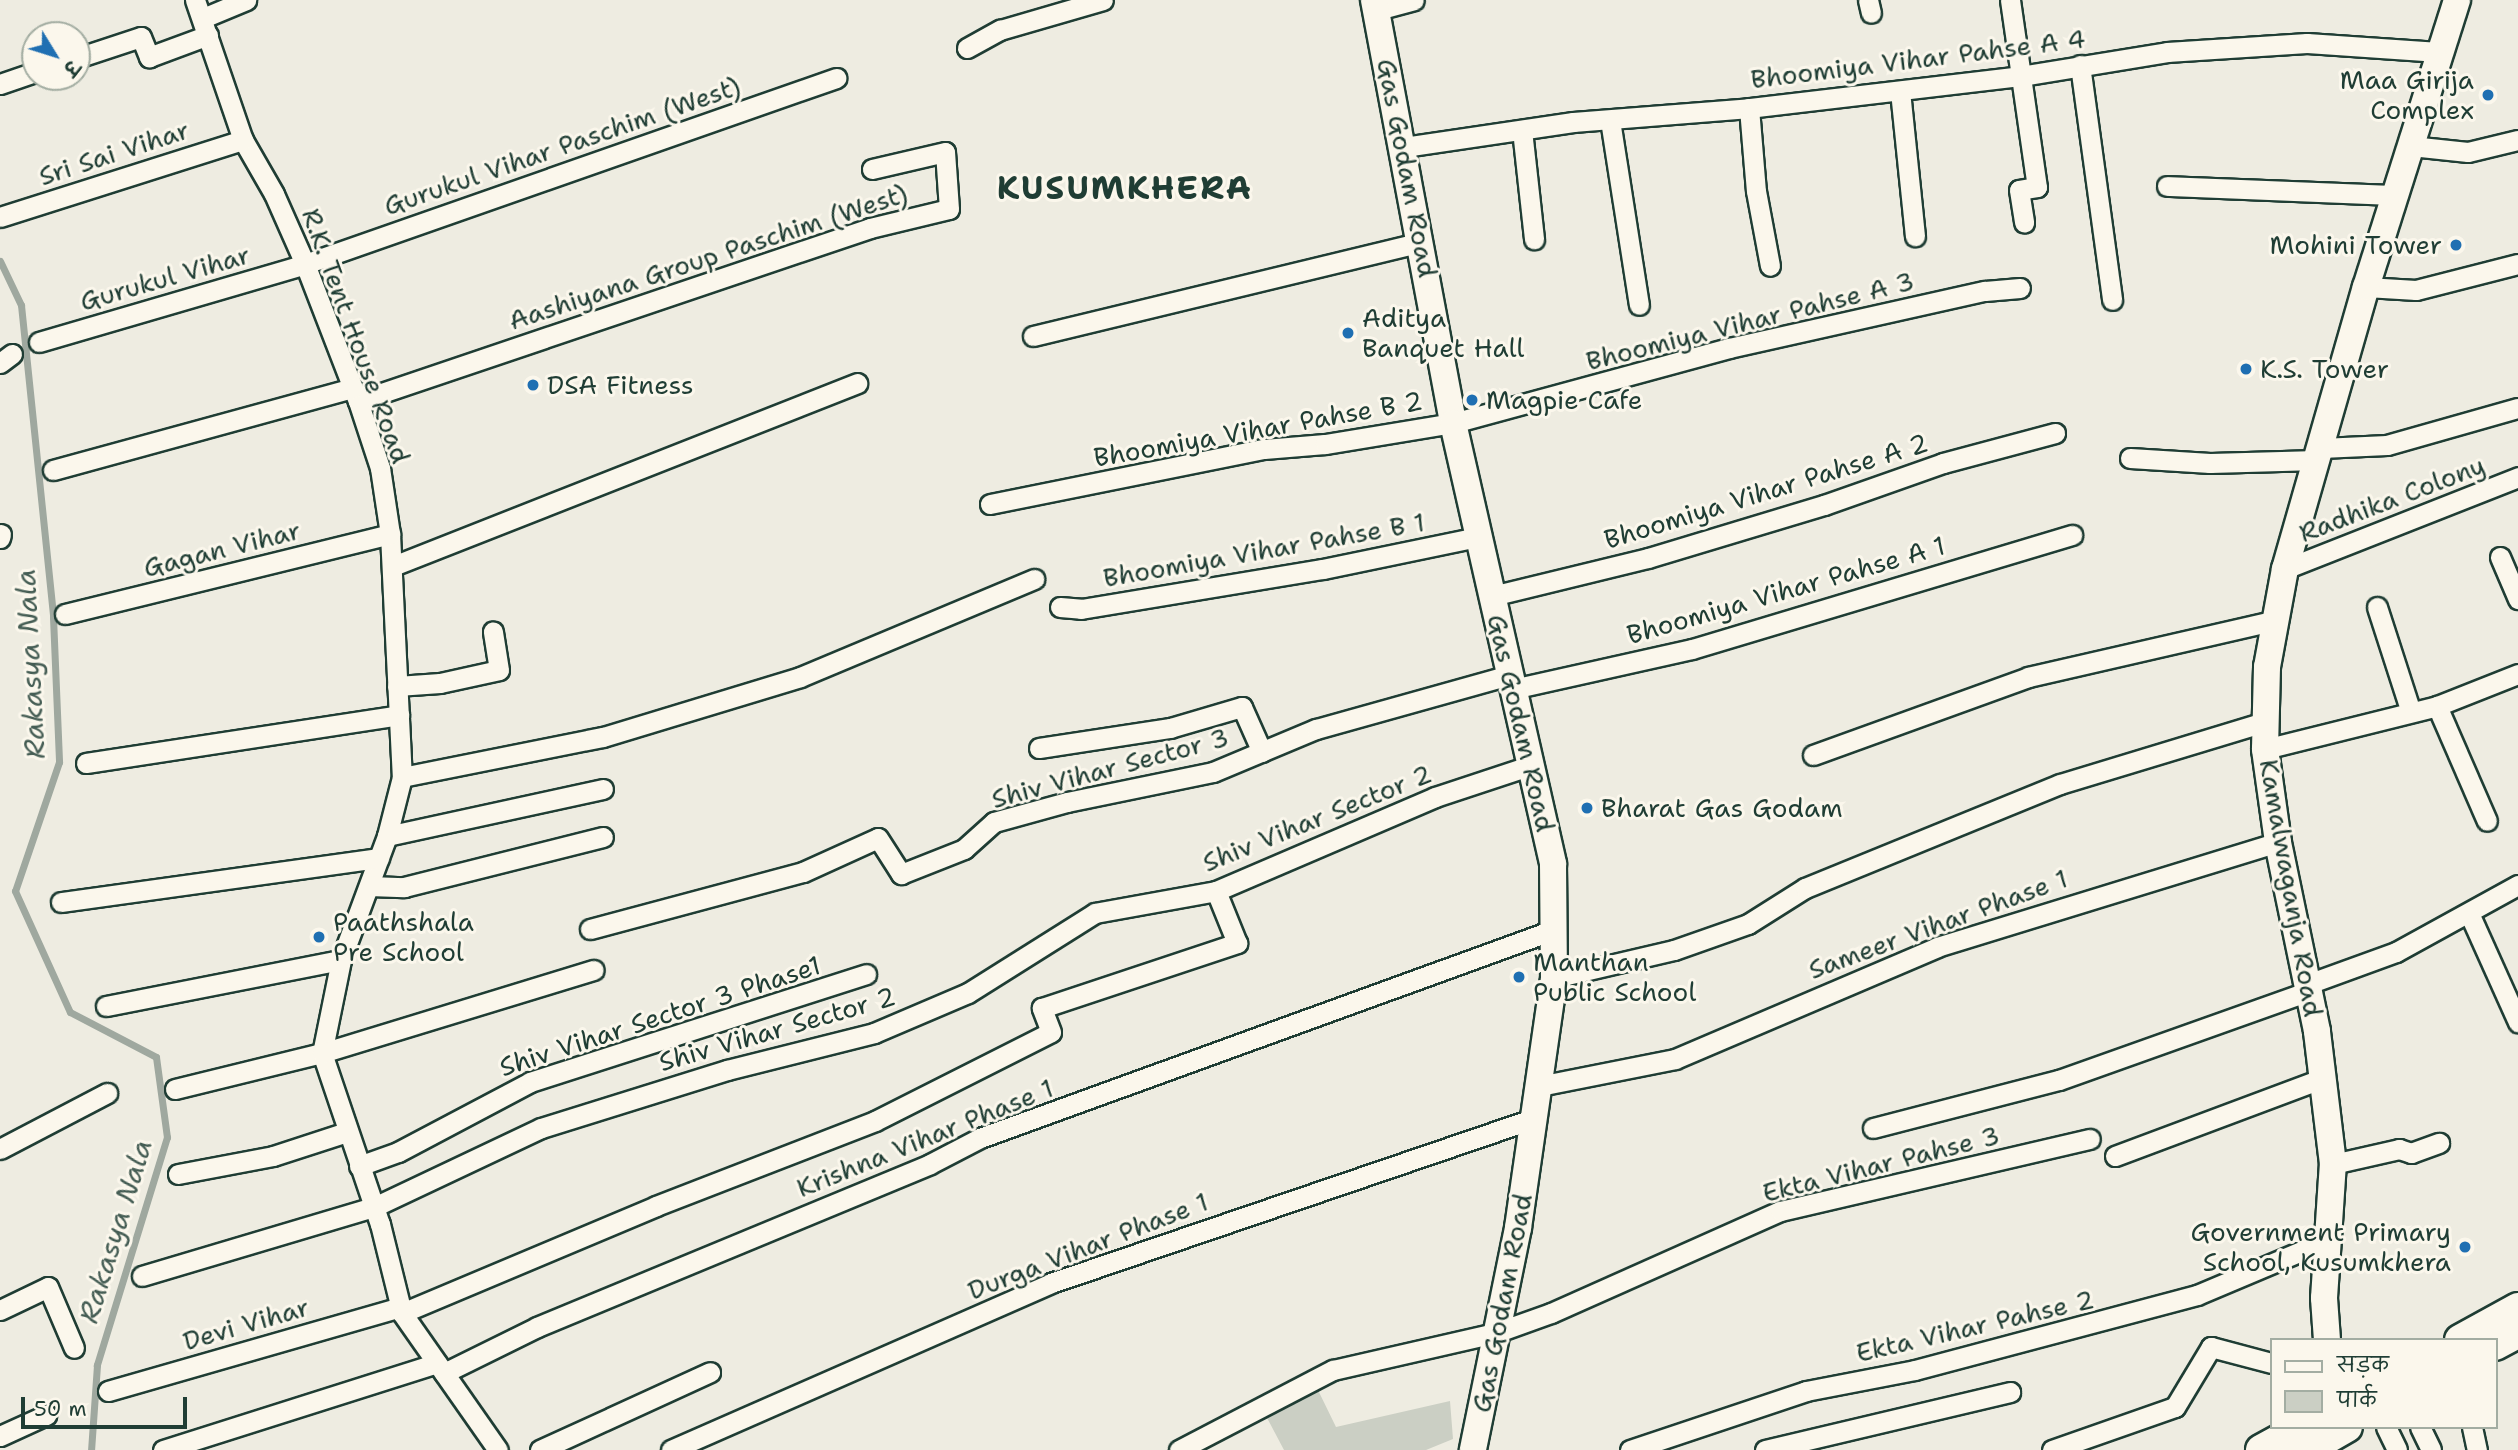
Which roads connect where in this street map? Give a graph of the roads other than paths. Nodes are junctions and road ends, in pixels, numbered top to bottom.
1 (246, 0) edge
2 (1103, 0) edge
3 (1414, 0) edge
4 (2010, 0) edge
5 (2457, 0) edge
6 (1376, 5) edge
7 (202, 18) edge
8 (967, 48) dead end
9 (2439, 52) junction
10 (91, 53) edge
11 (2080, 65) junction
12 (2021, 76) junction
13 (21, 77) edge
14 (836, 78) dead end
15 (0, 84) edge
16 (1900, 91) junction
17 (1749, 108) junction
18 (1611, 120) junction
19 (1522, 130) junction
20 (243, 140) junction
21 (2518, 140) edge
22 (2411, 146) junction
23 (1404, 148) junction
24 (872, 169) dead end
25 (2167, 186) dead end
26 (2396, 195) junction
27 (0, 217) edge
28 (2024, 223) dead end
29 (1915, 236) dead end
30 (1534, 239) dead end
31 (1421, 242) junction
32 (305, 264) junction
33 (2518, 264) edge
34 (1770, 265) dead end
35 (2367, 287) junction
36 (2020, 288) dead end
37 (2112, 300) dead end
38 (1639, 305) dead end
39 (1033, 335) dead end
40 (39, 342) dead end
41 (857, 383) dead end
42 (355, 394) junction
43 (2518, 408) edge
44 (1453, 423) junction
45 (2055, 433) dead end
46 (2319, 454) junction
47 (2130, 458) dead end
48 (53, 470) dead end
49 (2518, 478) edge
50 (990, 504) dead end
51 (390, 534) junction
52 (2072, 535) dead end
53 (1477, 537) junction
54 (2500, 557) dead end
55 (393, 566) junction
56 (2285, 569) junction
57 (1034, 579) dead end
58 (1492, 596) junction
59 (2518, 599) edge
60 (1060, 607) dead end
61 (2376, 607) dead end
62 (65, 614) dead end
63 (2273, 621) junction
64 (493, 631) dead end
65 (2518, 674) edge
66 (1512, 682) junction
67 (397, 686) junction
68 (2437, 706) junction
69 (2411, 712) junction
70 (399, 715) junction
71 (2264, 722) junction
72 (1039, 748) dead end
73 (2264, 749) junction
74 (1262, 752) junction
75 (1813, 755) dead end
76 (86, 763) dead end
77 (1532, 765) junction
78 (402, 777) junction
79 (603, 789) dead end
80 (2487, 821) dead end
81 (387, 836) junction
82 (603, 837) dead end
83 (2278, 842) junction
84 (379, 858) junction
85 (2518, 885) edge
86 (369, 886) junction
87 (1216, 891) junction
88 (61, 902) dead end
89 (2469, 913) junction
90 (590, 929) dead end
91 (1553, 930) junction
92 (341, 960) junction
93 (594, 971) dead end
94 (866, 974) dead end
95 (1554, 978) junction
96 (2309, 988) junction
97 (106, 1006) dead end
98 (2518, 1022) edge
99 (322, 1053) junction
100 (2321, 1079) junction
101 (1539, 1086) junction
102 (175, 1090) dead end
103 (107, 1093) dead end
104 (1535, 1118) junction
105 (1873, 1128) dead end
106 (347, 1132) junction
107 (2090, 1139) dead end
108 (2439, 1143) dead end
109 (0, 1149) edge
110 (2115, 1157) dead end
111 (2333, 1164) junction
112 (359, 1166) junction
113 (178, 1174) dead end
114 (374, 1207) junction
115 (2327, 1240) junction
116 (142, 1276) dead end
117 (2518, 1308) edge
118 (401, 1310) junction
119 (0, 1311) edge
120 (1495, 1333) junction
121 (2518, 1333) edge
122 (2327, 1338) edge
123 (2464, 1338) edge
124 (2497, 1344) edge
125 (74, 1348) dead end
126 (2270, 1363) edge
127 (440, 1368) junction
128 (710, 1373) dead end
129 (108, 1391) dead end
130 (2010, 1392) dead end
131 (46, 1415) dead end
132 (2343, 1429) edge
133 (2387, 1429) edge
134 (2421, 1429) edge
135 (2472, 1429) edge
136 (0, 1436) edge
137 (2310, 1444) edge
138 (163, 1450) edge
139 (498, 1450) edge
140 (540, 1450) edge
141 (671, 1450) edge
142 (1179, 1450) edge
143 (1474, 1450) edge
144 (1630, 1450) edge
145 (1765, 1450) edge
146 (2052, 1450) edge
147 (2262, 1450) edge
148 (2397, 1450) edge
149 (2431, 1450) edge
150 (2477, 1450) edge

1 - 7 street
2 - 8 street
3 - 6 street
4 - 12 street
5 - 9 main road, Kamalwaganja Road
6 - 23 main road, Gas Godam Road
7 - 10 street
7 - 20 street, R.K. Tent House Road
9 - 11 street, Bhoomiya Vihar Pahse A 4
9 - 22 main road, Kamalwaganja Road
11 - 12 street, Bhoomiya Vihar Pahse A 4
11 - 37 street
12 - 16 street, Bhoomiya Vihar Pahse A 4
12 - 28 street
13 - 15 street
14 - 32 street, Gurukul Vihar Paschim (West)
16 - 17 street, Bhoomiya Vihar Pahse A 4
16 - 29 street
17 - 18 street, Bhoomiya Vihar Pahse A 4
17 - 34 street
18 - 19 street, Bhoomiya Vihar Pahse A 4
18 - 38 street
19 - 23 street, Bhoomiya Vihar Pahse A 4
19 - 30 street
20 - 27 street, Sri Sai Vihar
20 - 32 street, R.K. Tent House Road
21 - 22 street
22 - 26 main road, Kamalwaganja Road
23 - 31 main road, Gas Godam Road
24 - 42 street, Aashiyana Group Paschim (West)
25 - 26 street
26 - 35 main road, Kamalwaganja Road
31 - 39 street
31 - 44 main road, Gas Godam Road
32 - 40 street, Gurukul Vihar
32 - 42 street, R.K. Tent House Road
33 - 35 street
35 - 46 main road, Kamalwaganja Road
36 - 44 street, Bhoomiya Vihar Pahse A 3
41 - 55 street
42 - 48 street
42 - 51 street, R.K. Tent House Road
43 - 46 street
44 - 50 street, Bhoomiya Vihar Pahse B 2
44 - 53 main road, Gas Godam Road
45 - 58 street, Bhoomiya Vihar Pahse A 2
46 - 47 street
46 - 56 main road, Kamalwaganja Road
49 - 56 street, Radhika Colony
51 - 55 street, R.K. Tent House Road
51 - 62 street, Gagan Vihar
52 - 66 street, Bhoomiya Vihar Pahse A 1
53 - 58 main road, Gas Godam Road
53 - 60 street, Bhoomiya Vihar Pahse B 1
54 - 59 street
55 - 67 street, R.K. Tent House Road
56 - 63 main road, Kamalwaganja Road
57 - 78 street
58 - 66 main road, Gas Godam Road
61 - 69 street
63 - 71 main road, Kamalwaganja Road
63 - 75 street
64 - 67 street
65 - 68 street
66 - 74 street, Shiv Vihar Sector 3
66 - 77 main road, Gas Godam Road
67 - 70 street, R.K. Tent House Road
68 - 69 street
68 - 80 street
69 - 73 street
70 - 76 street
70 - 78 street, R.K. Tent House Road
71 - 73 main road, Kamalwaganja Road
71 - 95 street
72 - 74 street
73 - 83 main road, Kamalwaganja Road
74 - 90 street, Shiv Vihar Sector 3
77 - 87 street, Shiv Vihar Sector 2
77 - 91 main road, Gas Godam Road
78 - 81 street, R.K. Tent House Road
79 - 81 street
81 - 84 street, R.K. Tent House Road
82 - 86 street
83 - 96 main road, Kamalwaganja Road
83 - 101 street, Sameer Vihar Phase 1
84 - 86 street, R.K. Tent House Road
84 - 88 street
85 - 89 street
86 - 92 street, R.K. Tent House Road
87 - 114 street, Shiv Vihar Sector 2
87 - 118 street, Devi Vihar
89 - 96 street
89 - 98 street
91 - 95 main road, Gas Godam Road
91 - 127 street, Krishna Vihar Phase 1
92 - 97 street
92 - 99 street, R.K. Tent House Road
93 - 99 street
94 - 112 street, Shiv Vihar Sector 3 Phase1
95 - 101 main road, Gas Godam Road
96 - 100 main road, Kamalwaganja Road
96 - 105 street
99 - 102 street
99 - 106 street, R.K. Tent House Road
100 - 110 street
100 - 111 main road, Kamalwaganja Road
101 - 104 main road, Gas Godam Road
103 - 109 street
104 - 120 main road, Gas Godam Road
104 - 141 street, Durga Vihar Phase 1
106 - 112 street, R.K. Tent House Road
106 - 113 street
107 - 120 street, Ekta Vihar Pahse 3
108 - 111 street
111 - 115 main road, Kamalwaganja Road
112 - 114 street, R.K. Tent House Road
114 - 116 street, Shiv Vihar Sector 2
114 - 118 street, R.K. Tent House Road
115 - 122 main road, Kamalwaganja Road
115 - 144 street, Ekta Vihar Pahse 2
117 - 123 main road
118 - 127 street, R.K. Tent House Road
118 - 129 street, Devi Vihar
119 - 125 street
120 - 142 street, Ekta Vihar Pahse 3
120 - 143 main road, Gas Godam Road
121 - 124 main road
126 - 146 street
127 - 138 street, Krishna Vihar Phase 1
127 - 139 street, R.K. Tent House Road
128 - 140 street
130 - 145 street
131 - 136 street
132 - 137 main road
133 - 148 street
134 - 149 street
135 - 150 street
137 - 147 main road

